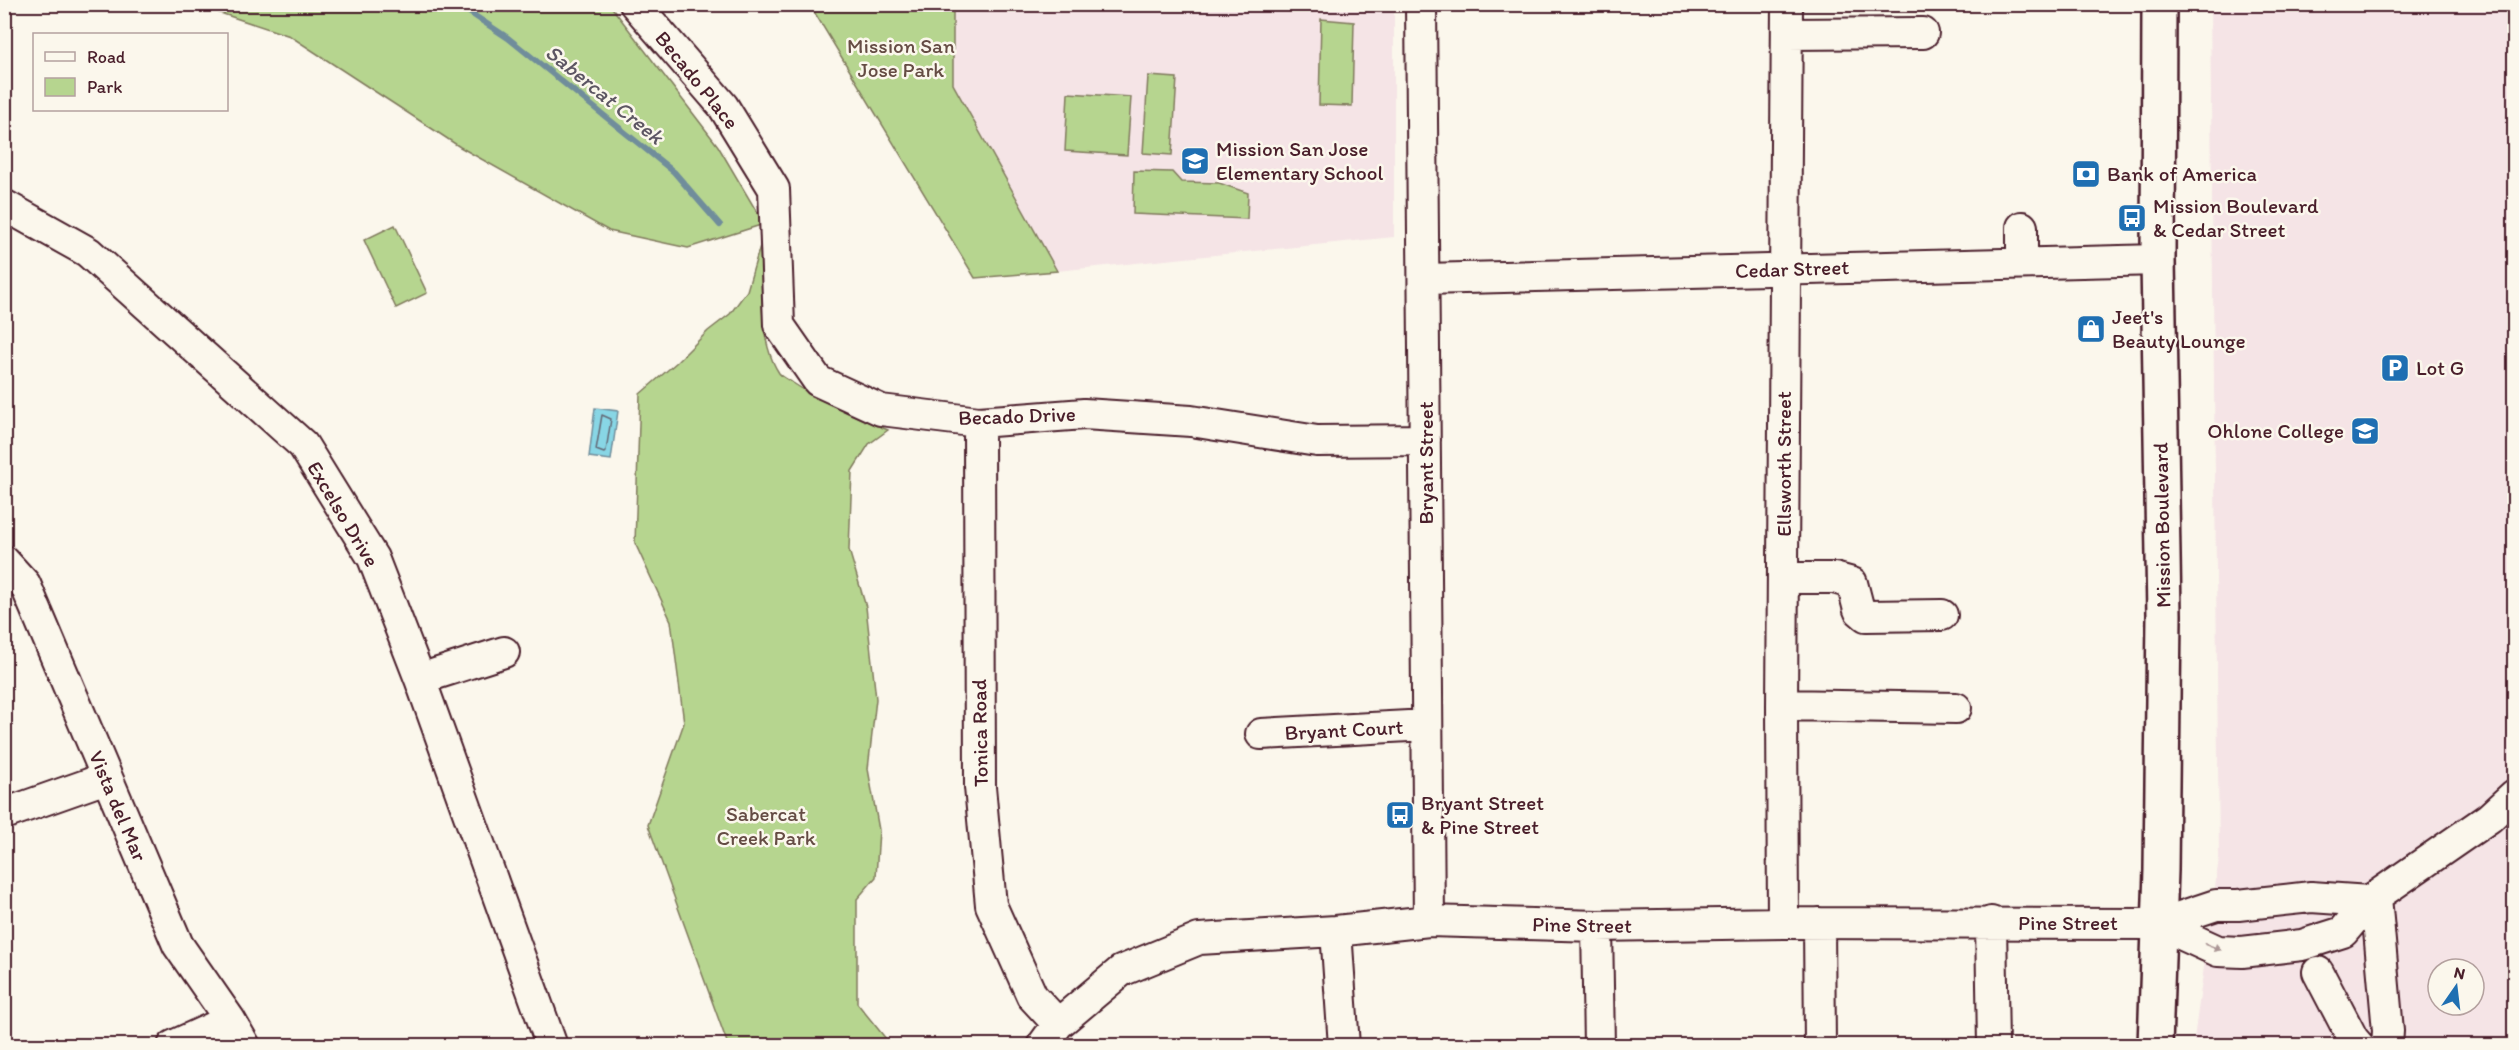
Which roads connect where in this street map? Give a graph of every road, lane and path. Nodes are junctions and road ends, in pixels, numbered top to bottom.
1 (635, 4) edge
2 (1421, 4) edge
3 (2159, 4) edge
4 (1787, 19) edge
5 (1923, 33) dead end
6 (774, 189) joint
7 (4, 205) edge
8 (2022, 227) dead end
9 (2158, 260) junction
10 (2022, 262) junction
11 (1785, 270) junction
12 (1425, 279) junction
13 (979, 422) junction
14 (1425, 440) junction
15 (4, 561) edge
16 (1784, 578) junction
17 (1942, 615) dead end
18 (504, 652) dead end
19 (420, 680) junction
20 (1782, 705) junction
21 (1956, 708) dead end
22 (1427, 725) junction
23 (1261, 734) dead end
24 (106, 778) junction
25 (2514, 795) edge
26 (4, 814) edge
27 (2372, 899) junction
28 (1429, 921) junction
29 (1991, 922) junction
30 (1783, 923) junction
31 (1819, 923) junction
32 (2159, 924) junction
33 (1598, 926) junction
34 (1336, 931) junction
35 (2318, 972) dead end
36 (237, 1033) edge
37 (1050, 1035) edge
38 (173, 1046) edge
39 (552, 1046) edge
40 (1344, 1046) edge
41 (1599, 1046) edge
42 (1820, 1046) edge
43 (1993, 1046) edge
44 (2155, 1046) edge
45 (2359, 1046) edge
46 (2387, 1046) edge

1 - 6 street, Becado Place
2 - 12 street, Bryant Street
3 - 9 main road, Mission Boulevard
4 - 5 street
4 - 11 street, Ellsworth Street
6 - 13 street, Becado Drive
7 - 19 street, Excelso Drive
8 - 10 street
9 - 10 street, Cedar Street
9 - 32 main road, Mission Boulevard
10 - 11 street, Cedar Street
11 - 12 street, Cedar Street
11 - 16 street, Ellsworth Street
12 - 14 street, Bryant Street
13 - 14 street, Becado Drive
13 - 37 street, Tonica Road
14 - 22 street, Bryant Street
15 - 24 street, Vista del Mar
16 - 17 street
16 - 20 street, Ellsworth Street
18 - 19 street
19 - 39 street, Excelso Drive
20 - 21 street
20 - 30 street, Ellsworth Street
22 - 23 street, Bryant Court
22 - 28 street, Bryant Street
24 - 26 street
24 - 36 street, Vista del Mar
25 - 27 street
27 - 32 street
32 -> 27 street
27 - 46 street
28 - 33 street, Pine Street
28 - 34 street, Pine Street
29 - 31 street, Pine Street
29 - 32 street, Pine Street
29 - 43 street
30 - 31 street, Pine Street
30 - 33 street, Pine Street
31 - 42 street
32 - 44 main road, Mission Boulevard
33 - 41 street
34 - 37 street, Pine Street
34 - 40 street
35 - 45 street
36 - 38 street

